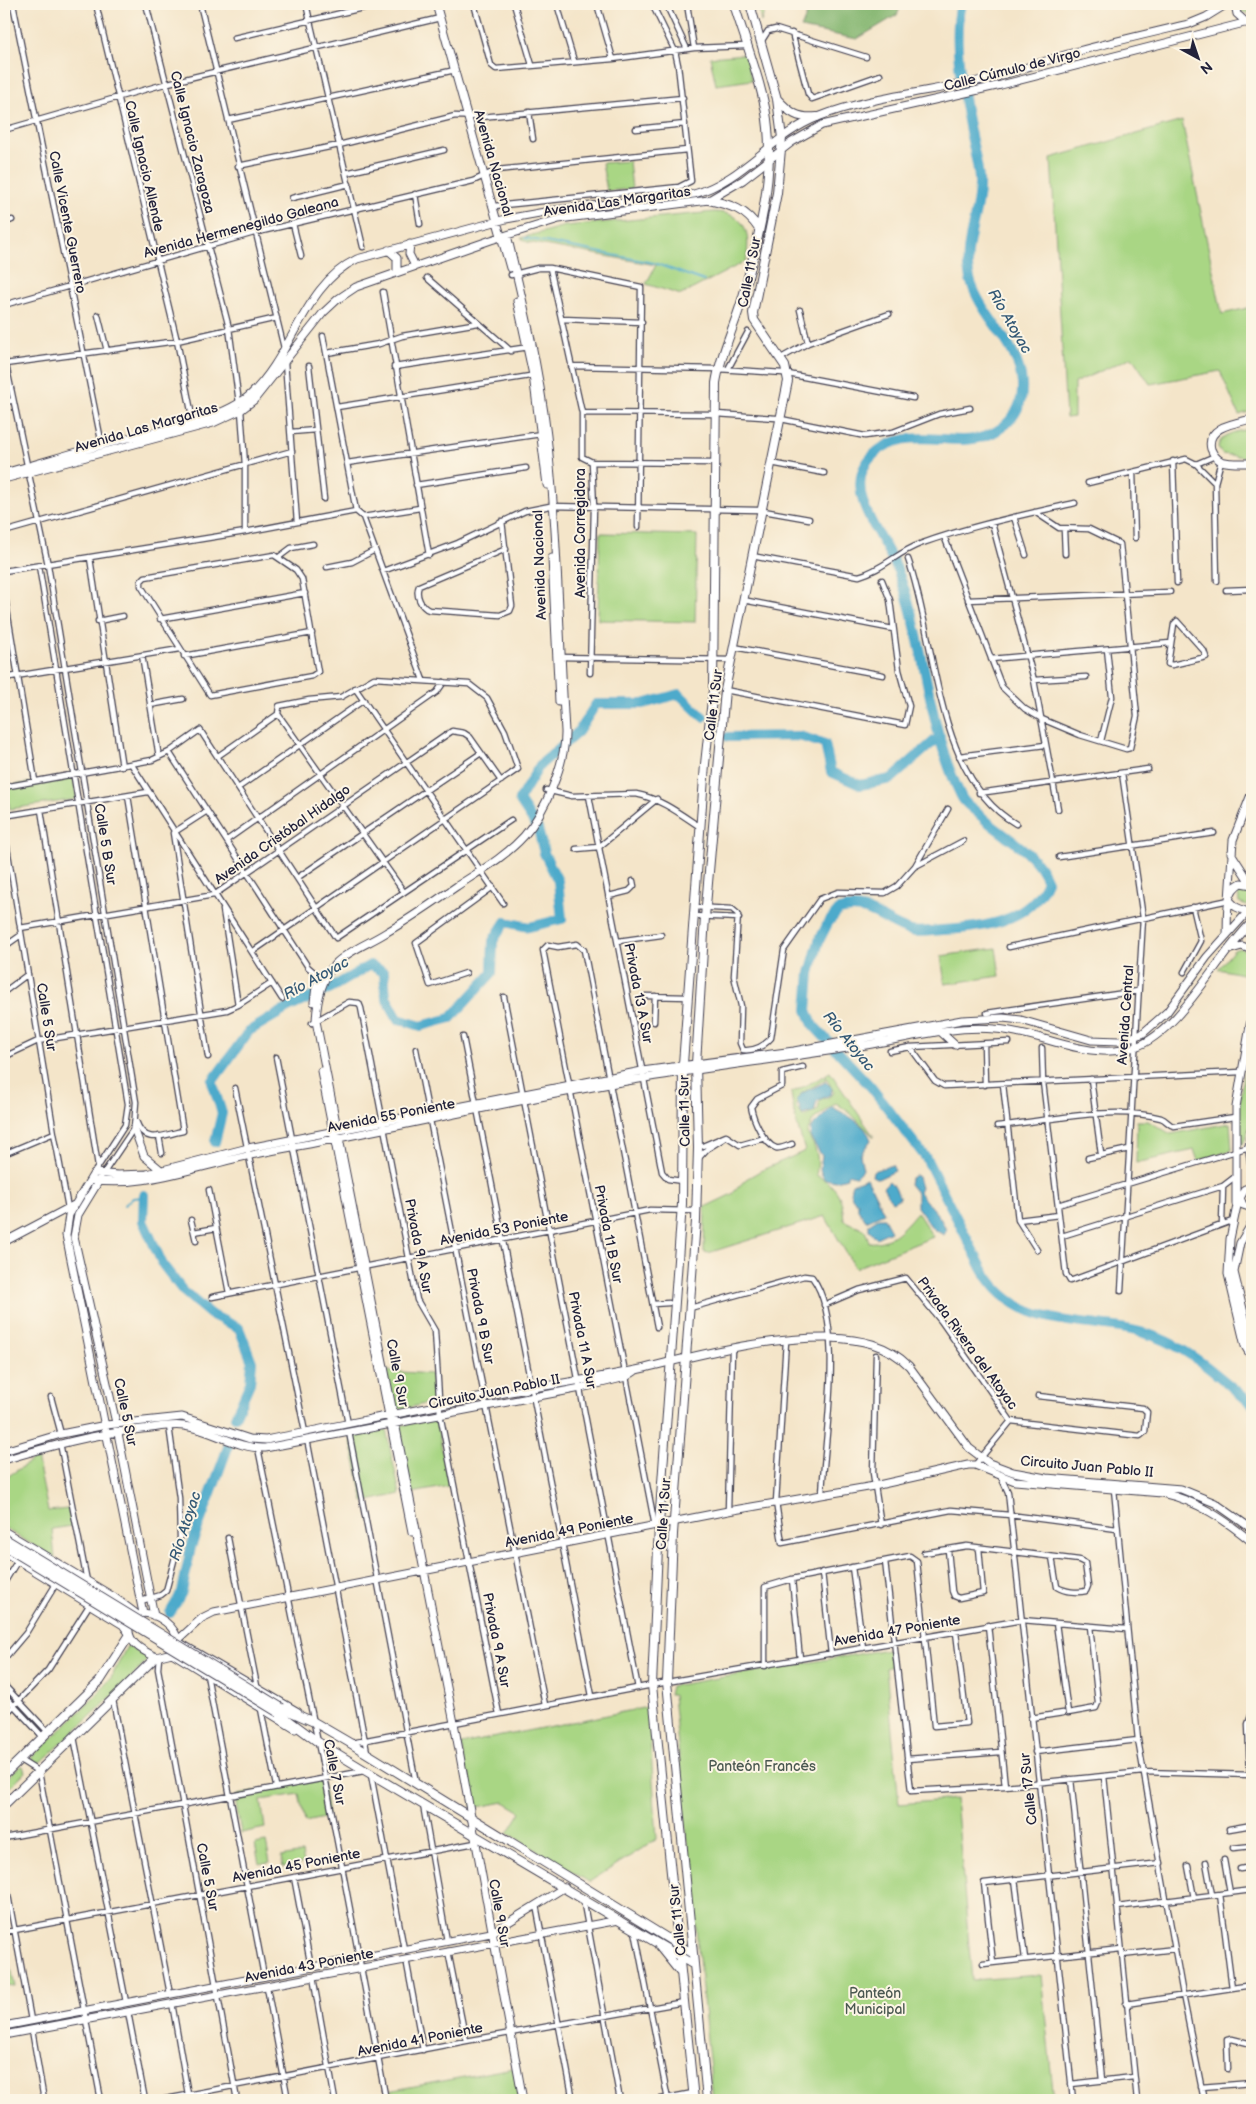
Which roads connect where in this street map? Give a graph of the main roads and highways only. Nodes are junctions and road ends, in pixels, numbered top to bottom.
1 (436, 4) edge
2 (734, 4) edge
3 (750, 4) edge
4 (1227, 4) edge
5 (1235, 4) edge
6 (1250, 22) edge
7 (1162, 30) junction
8 (1144, 48) junction
9 (777, 99) junction
10 (818, 117) junction
11 (782, 138) junction
12 (769, 148) junction
13 (782, 150) junction
14 (769, 160) junction
15 (777, 193) junction
16 (765, 194) junction
17 (708, 200) junction
18 (498, 221) junction
19 (759, 229) junction
20 (504, 235) junction
21 (410, 244) junction
22 (388, 250) junction
23 (415, 266) junction
24 (397, 272) junction
25 (240, 406) junction
26 (1252, 419) edge
27 (1252, 463) edge
28 (28, 470) junction
29 (4, 473) edge
30 (4, 479) edge
31 (1252, 792) edge
32 (1231, 853) junction
33 (1252, 885) edge
34 (1228, 900) junction
35 (1251, 911) edge
36 (1252, 922) edge
37 (1227, 934) junction
38 (1252, 950) edge
39 (1223, 955) junction
40 (1252, 1014) edge
41 (314, 1022) joint
42 (942, 1033) junction
43 (868, 1041) junction
44 (955, 1045) road end
45 (696, 1067) junction
46 (683, 1068) junction
47 (135, 1124) road end
48 (1252, 1124) edge
49 (336, 1135) junction
50 (249, 1152) junction
51 (1252, 1168) edge
52 (162, 1171) junction
53 (103, 1174) junction
54 (90, 1180) junction
55 (98, 1181) junction
56 (1252, 1188) edge
57 (1239, 1194) junction
58 (88, 1196) junction
59 (75, 1204) junction
60 (1252, 1208) edge
61 (68, 1215) junction
62 (55, 1216) junction
63 (1252, 1223) edge
64 (4, 1242) edge
65 (82, 1268) junction
66 (74, 1270) junction
67 (1252, 1346) edge
68 (688, 1357) junction
69 (1252, 1358) edge
70 (672, 1360) junction
71 (626, 1374) junction
72 (392, 1419) junction
73 (116, 1423) junction
74 (106, 1425) junction
75 (118, 1432) junction
76 (108, 1433) junction
77 (306, 1436) junction
78 (4, 1451) edge
79 (4, 1460) edge
80 (975, 1465) joint
81 (1114, 1486) junction
82 (674, 1522) junction
83 (657, 1526) junction
84 (1252, 1529) edge
85 (4, 1531) edge
86 (4, 1538) edge
87 (1252, 1542) edge
88 (4, 1546) edge
89 (4, 1552) edge
90 (422, 1572) junction
91 (141, 1614) junction
92 (154, 1616) junction
93 (128, 1634) junction
94 (178, 1641) junction
95 (172, 1653) junction
96 (157, 1658) junction
97 (280, 1711) junction
98 (314, 1722) junction
99 (318, 1742) junction
100 (4, 1775) edge
101 (4, 1805) edge
102 (470, 1817) junction
103 (473, 1832) junction
104 (565, 1887) junction
105 (619, 1920) junction
106 (491, 1933) junction
107 (654, 1941) junction
108 (493, 1943) junction
109 (678, 1945) junction
110 (693, 1954) junction
111 (679, 1956) junction
112 (694, 1964) junction
113 (681, 1972) junction
114 (4, 2026) edge
115 (4, 2036) edge
116 (693, 2097) edge
117 (523, 2100) edge
118 (707, 2100) edge

1 - 18 main road, Avenida Nacional
2 - 12 main road, Calle 11 Sur
3 - 9 main road, Calle 11 Sur
4 - 7 main road, Calle Cúmulo de Virgo
5 - 6 main road
6 - 8 main road, Calle Cúmulo de Virgo
7 - 8 main road
7 - 10 main road, Calle Cúmulo de Virgo
8 - 13 main road, Calle Cúmulo de Virgo
9 - 10 main road
9 - 11 main road, Calle 11 Sur
10 - 11 main road, Calle Cúmulo de Virgo
11 - 12 main road, Calle Cúmulo de Virgo
11 - 13 main road, Calle 11 Sur
12 - 14 main road, Calle 11 Sur
12 - 18 main road, Avenida Las Margaritas
13 - 14 main road, Avenida Las Margaritas
13 - 15 main road, Calle 11 Sur
14 - 16 main road, Calle 11 Sur
14 - 17 main road, Avenida Las Margaritas
15 - 16 main road
15 - 45 main road, Calle 11 Sur
16 - 19 main road, Calle 11 Sur
17 - 19 main road
17 - 20 main road, Avenida Las Margaritas
18 - 20 main road, Avenida Nacional
18 - 21 main road, Avenida Las Margaritas
19 - 46 main road, Calle 11 Sur
20 - 23 main road, Avenida Las Margaritas
20 - 41 main road, Avenida Nacional
21 - 22 main road, Avenida Las Margaritas
21 - 23 main road
22 - 24 main road
22 - 25 main road, Avenida Las Margaritas
23 - 24 main road, Avenida Las Margaritas
24 - 25 main road, Avenida Las Margaritas
25 - 28 main road, Avenida Las Margaritas
25 - 28 main road, Avenida Las Margaritas
26 - 27 main road
28 - 29 main road, Avenida Las Margaritas
28 - 30 main road, Avenida Las Margaritas
31 - 32 main road
32 - 33 main road
32 - 34 main road
33 - 34 main road
34 - 35 main road
34 - 37 main road
35 - 37 main road
36 - 39 main road
37 - 43 main road
38 - 39 main road
39 - 42 main road
40 - 57 main road
41 - 49 main road, Calle 9 Sur
42 - 43 main road
42 - 44 main road
43 - 45 main road, Avenida 55 Poniente
45 - 46 main road, Avenida 55 Poniente
45 - 68 main road, Calle 11 Sur
46 - 49 main road, Avenida 55 Poniente
46 - 70 main road, Calle 11 Sur
47 - 52 main road
48 - 51 main road
49 - 50 main road, Avenida 55 Poniente
49 - 72 main road, Calle 9 Sur
50 - 52 main road, Avenida 55 Poniente
50 - 55 main road, Avenida 55 Poniente
52 - 53 main road, Avenida 55 Poniente
53 - 54 main road, Avenida 55 Poniente
53 - 55 main road
54 - 55 main road, Avenida 55 Poniente
54 - 59 main road
55 - 58 main road
56 - 57 main road
57 - 60 main road
57 - 69 main road
58 - 59 main road
58 - 65 main road, Calle 5 Sur
59 - 61 main road
61 - 62 main road
61 - 62 main road
61 - 66 main road, Calle 5 Sur
62 - 64 main road
63 - 67 main road
65 - 66 main road
65 - 73 main road, Calle 5 Sur
66 - 74 main road, Calle 5 Sur
68 - 70 main road, Circuito Juan Pablo II
68 - 81 main road, Circuito Juan Pablo II
68 - 82 main road, Calle 11 Sur
70 - 71 main road, Circuito Juan Pablo II
70 - 83 main road, Calle 11 Sur
71 - 72 main road, Circuito Juan Pablo II
71 - 72 main road, Circuito Juan Pablo II
72 - 77 main road, Circuito Juan Pablo II
72 - 90 main road, Calle 9 Sur
73 - 74 main road, Circuito Juan Pablo II
73 - 75 main road, Calle 5 Sur
73 - 77 main road, Circuito Juan Pablo II
74 - 76 main road, Calle 5 Sur
74 - 78 main road, Circuito Juan Pablo II
75 - 76 main road, Circuito Juan Pablo II
75 - 77 main road, Circuito Juan Pablo II
75 - 92 main road, Calle 5 Sur
76 - 79 main road, Circuito Juan Pablo II
76 - 91 main road, Calle 5 Sur
80 - 81 main road, Circuito Juan Pablo II
80 - 82 main road, Avenida 49 Poniente
81 - 84 main road, Circuito Juan Pablo II
81 - 87 main road, Circuito Juan Pablo II
82 - 83 main road, Avenida 49 Poniente
82 - 110 main road, Calle 11 Sur
83 - 90 main road, Avenida 49 Poniente
83 - 109 main road, Calle 11 Sur
85 - 91 main road
86 - 97 main road, bridge
88 - 97 main road, bridge
89 - 93 main road
90 - 94 main road, Avenida 49 Poniente
90 - 102 main road, Calle 9 Sur
91 - 92 main road
91 - 93 main road
92 - 94 main road
93 - 96 main road
93 - 100 main road
94 - 95 main road
94 - 98 main road
95 - 96 main road
95 - 99 main road
96 - 101 main road
97 - 98 main road
97 - 99 main road
98 - 102 main road
99 - 103 main road
102 - 103 main road, Calle 9 Sur
102 - 109 main road
103 - 104 main road
103 - 106 main road, Calle 9 Sur
104 - 105 main road
104 - 106 main road, Avenida 43 Poniente
105 - 107 main road
105 - 108 main road, Avenida 43 Poniente
106 - 108 main road, Calle 9 Sur
106 - 114 main road, Avenida 43 Poniente
107 - 111 main road
107 - 113 main road
108 - 115 main road, Avenida 43 Poniente
108 - 117 main road, Calle 9 Sur
109 - 110 main road
109 - 111 main road, Calle 11 Sur
110 - 112 main road, Calle 11 Sur
111 - 112 main road
111 - 113 main road, Calle 11 Sur
112 - 118 main road, Calle 11 Sur
113 - 116 main road, Calle 11 Sur

